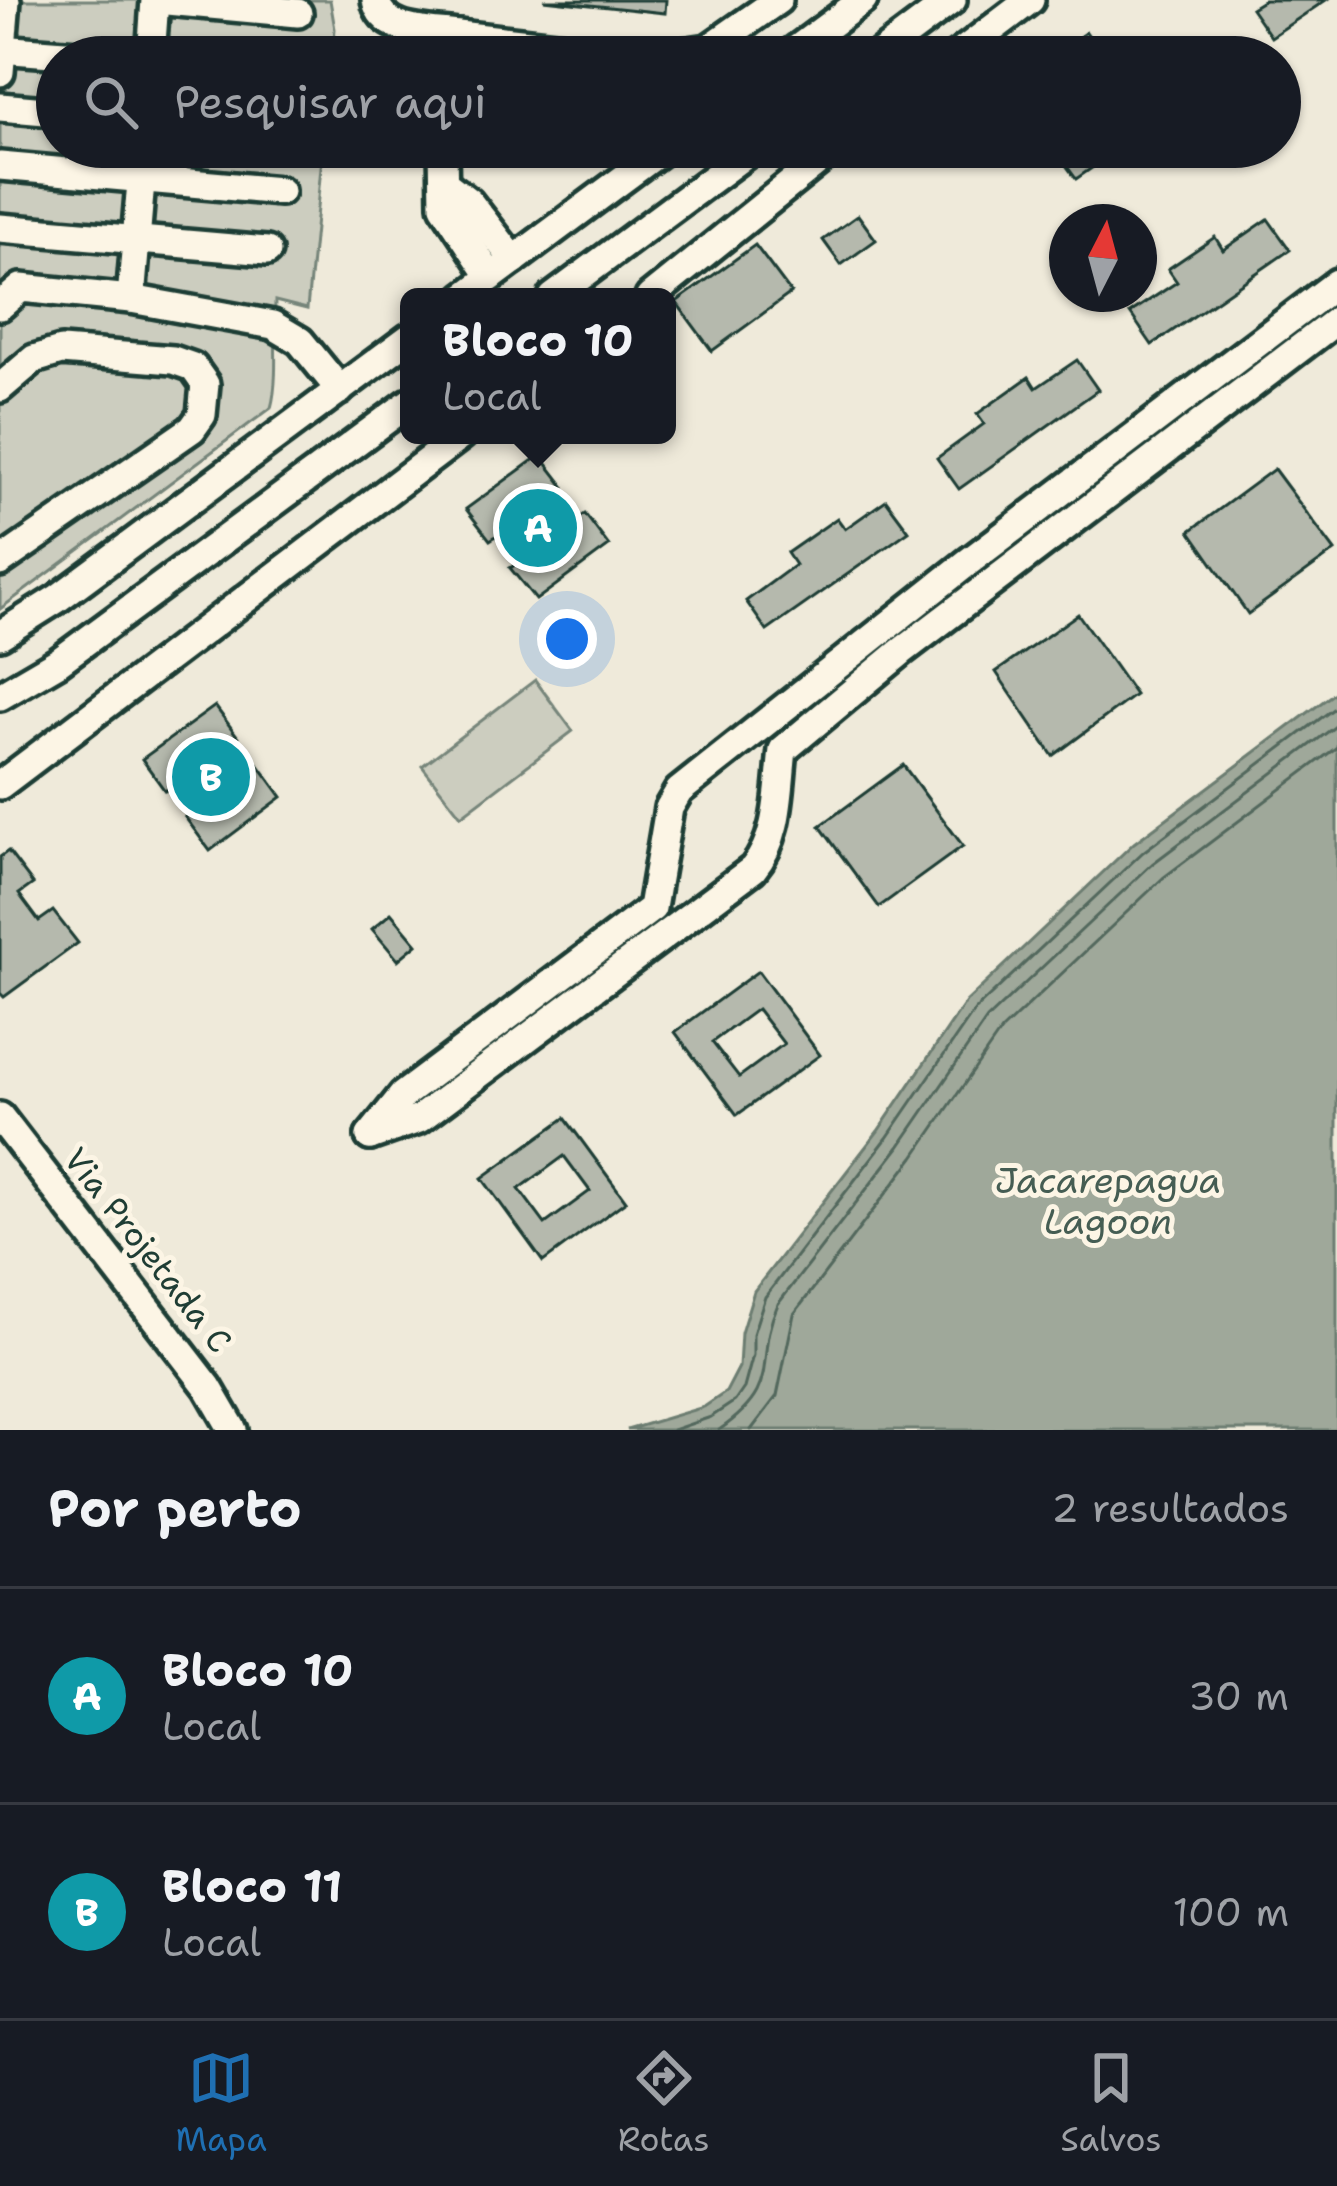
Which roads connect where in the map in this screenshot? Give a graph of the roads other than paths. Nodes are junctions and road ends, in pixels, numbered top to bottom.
1 (6, 0) edge
2 (156, 0) edge
3 (376, 0) edge
4 (778, 0) edge
5 (863, 0) edge
6 (952, 0) edge
7 (1030, 0) edge
8 (298, 13) dead end
9 (153, 36) edge
10 (428, 36) edge
11 (726, 36) edge
12 (815, 36) edge
13 (903, 36) edge
14 (983, 36) edge
15 (1, 56) edge
16 (36, 56) edge
17 (0, 107) edge
18 (36, 110) edge
19 (0, 166) edge
20 (142, 168) edge
21 (444, 168) edge
22 (637, 168) edge
23 (727, 168) edge
24 (810, 168) edge
25 (141, 178) junction
26 (280, 191) dead end
27 (0, 228) edge
28 (136, 240) junction
29 (266, 251) dead end
30 (502, 268) junction
31 (1337, 284) edge
32 (476, 288) edge
33 (565, 288) edge
34 (661, 288) edge
35 (7, 294) edge
36 (131, 299) junction
37 (1337, 320) edge
38 (400, 345) edge
39 (0, 388) edge
40 (340, 390) junction
41 (400, 411) edge
42 (450, 444) edge
43 (1078, 479) junction
44 (1095, 504) junction
45 (0, 562) edge
46 (0, 635) edge
47 (0, 696) edge
48 (758, 730) junction
49 (783, 750) junction
50 (0, 785) edge
51 (662, 918) junction
52 (0, 1117) edge
53 (233, 1430) edge

1 - 15 street
2 - 8 street
2 - 9 street
3 - 10 street
4 - 11 street
5 - 12 street
6 - 13 street
7 - 14 street
15 - 16 street
17 - 18 street
19 - 25 street
20 - 25 street
21 - 30 street
22 - 30 street
23 - 33 street
24 - 34 street
25 - 26 street
25 - 28 street
27 - 28 street
28 - 29 street
28 - 36 street
30 - 32 street
31 - 43 street
35 - 36 street
36 - 40 street
37 - 44 street
38 - 40 street
39 - 45 street
40 - 46 street
41 - 47 street
42 - 50 street
43 - 44 street
43 - 48 street
44 - 49 street
48 - 49 street
48 - 51 street
49 - 51 street
51 - 51 street
52 - 53 street, Via Projetada C

